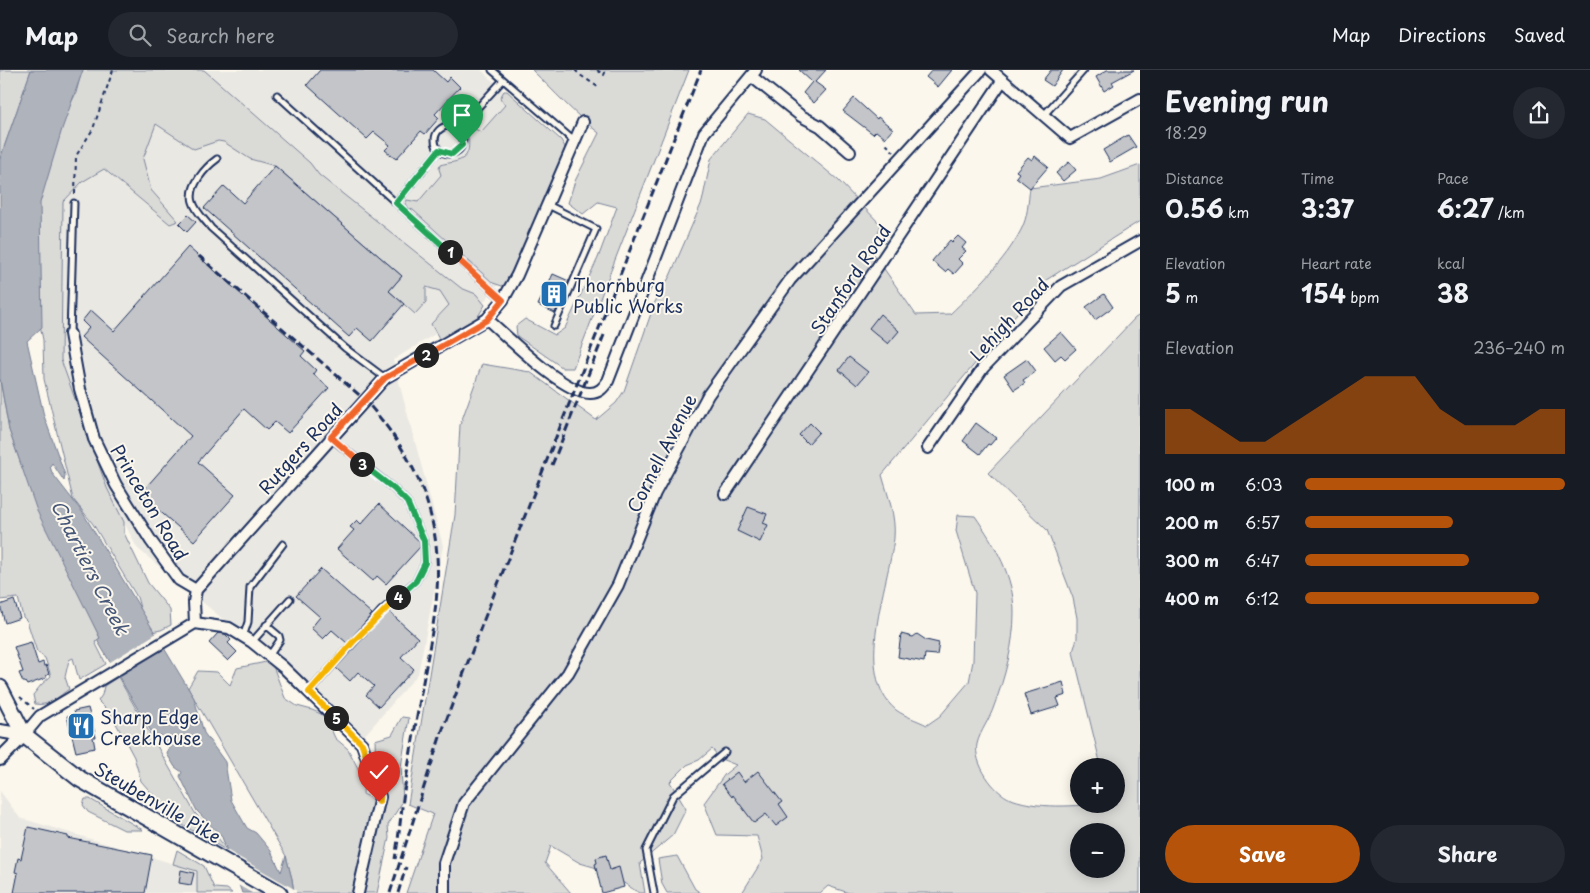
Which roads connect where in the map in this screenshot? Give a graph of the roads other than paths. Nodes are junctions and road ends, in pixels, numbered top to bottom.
1 (492, 70) edge
2 (981, 70) edge
3 (991, 70) edge
4 (1084, 70) edge
5 (752, 72) edge
6 (503, 80) junction
7 (1002, 81) junction
8 (277, 95) dead end
9 (1140, 99) edge
10 (1042, 117) junction
11 (583, 122) dead end
12 (458, 129) junction
13 (575, 142) junction
14 (439, 150) junction
15 (850, 152) dead end
16 (218, 159) dead end
17 (74, 203) road end
18 (396, 203) junction
19 (547, 205) junction
20 (1140, 241) edge
21 (503, 300) junction
22 (487, 320) junction
23 (554, 326) dead end
24 (70, 334) joint
25 (385, 378) junction
26 (331, 437) junction
27 (928, 448) dead end
28 (725, 494) dead end
29 (283, 544) dead end
30 (196, 590) junction
31 (290, 599) dead end
32 (195, 623) junction
33 (266, 625) junction
34 (247, 639) junction
35 (269, 656) junction
36 (0, 688) edge
37 (309, 692) junction
38 (0, 731) edge
39 (24, 735) junction
40 (725, 752) dead end
41 (0, 759) edge
42 (279, 893) edge
43 (358, 893) edge
44 (444, 893) edge
45 (654, 893) edge

1 - 6 lane
2 - 44 street, Cornell Avenue
3 - 7 street
4 - 10 lane
5 - 15 street
5 - 22 street
6 - 12 lane
6 - 13 lane
7 - 10 street
7 - 28 street, Stanford Road
8 - 18 lane
9 - 10 street
11 - 13 street, Rutgers Road
12 - 14 lane
12 - 14 lane
13 - 19 street, Rutgers Road
14 - 18 lane
16 - 25 lane
17 - 24 lane
18 - 21 lane
19 - 21 street, Rutgers Road
19 - 23 lane
20 - 27 street, Lehigh Road
21 - 22 street, Rutgers Road
22 - 25 street, Rutgers Road
24 - 30 street, Princeton Road
25 - 26 street, Rutgers Road
26 - 30 street, Rutgers Road
26 - 37 lane
29 - 34 lane
30 - 32 street
31 - 33 lane
32 - 34 street
32 - 39 street
33 - 34 lane
33 - 35 lane
34 - 35 street
35 - 37 street
36 - 39 main road
37 - 43 street
38 - 39 street
39 - 41 street
39 - 42 main road, Steubenville Pike
40 - 45 lane

